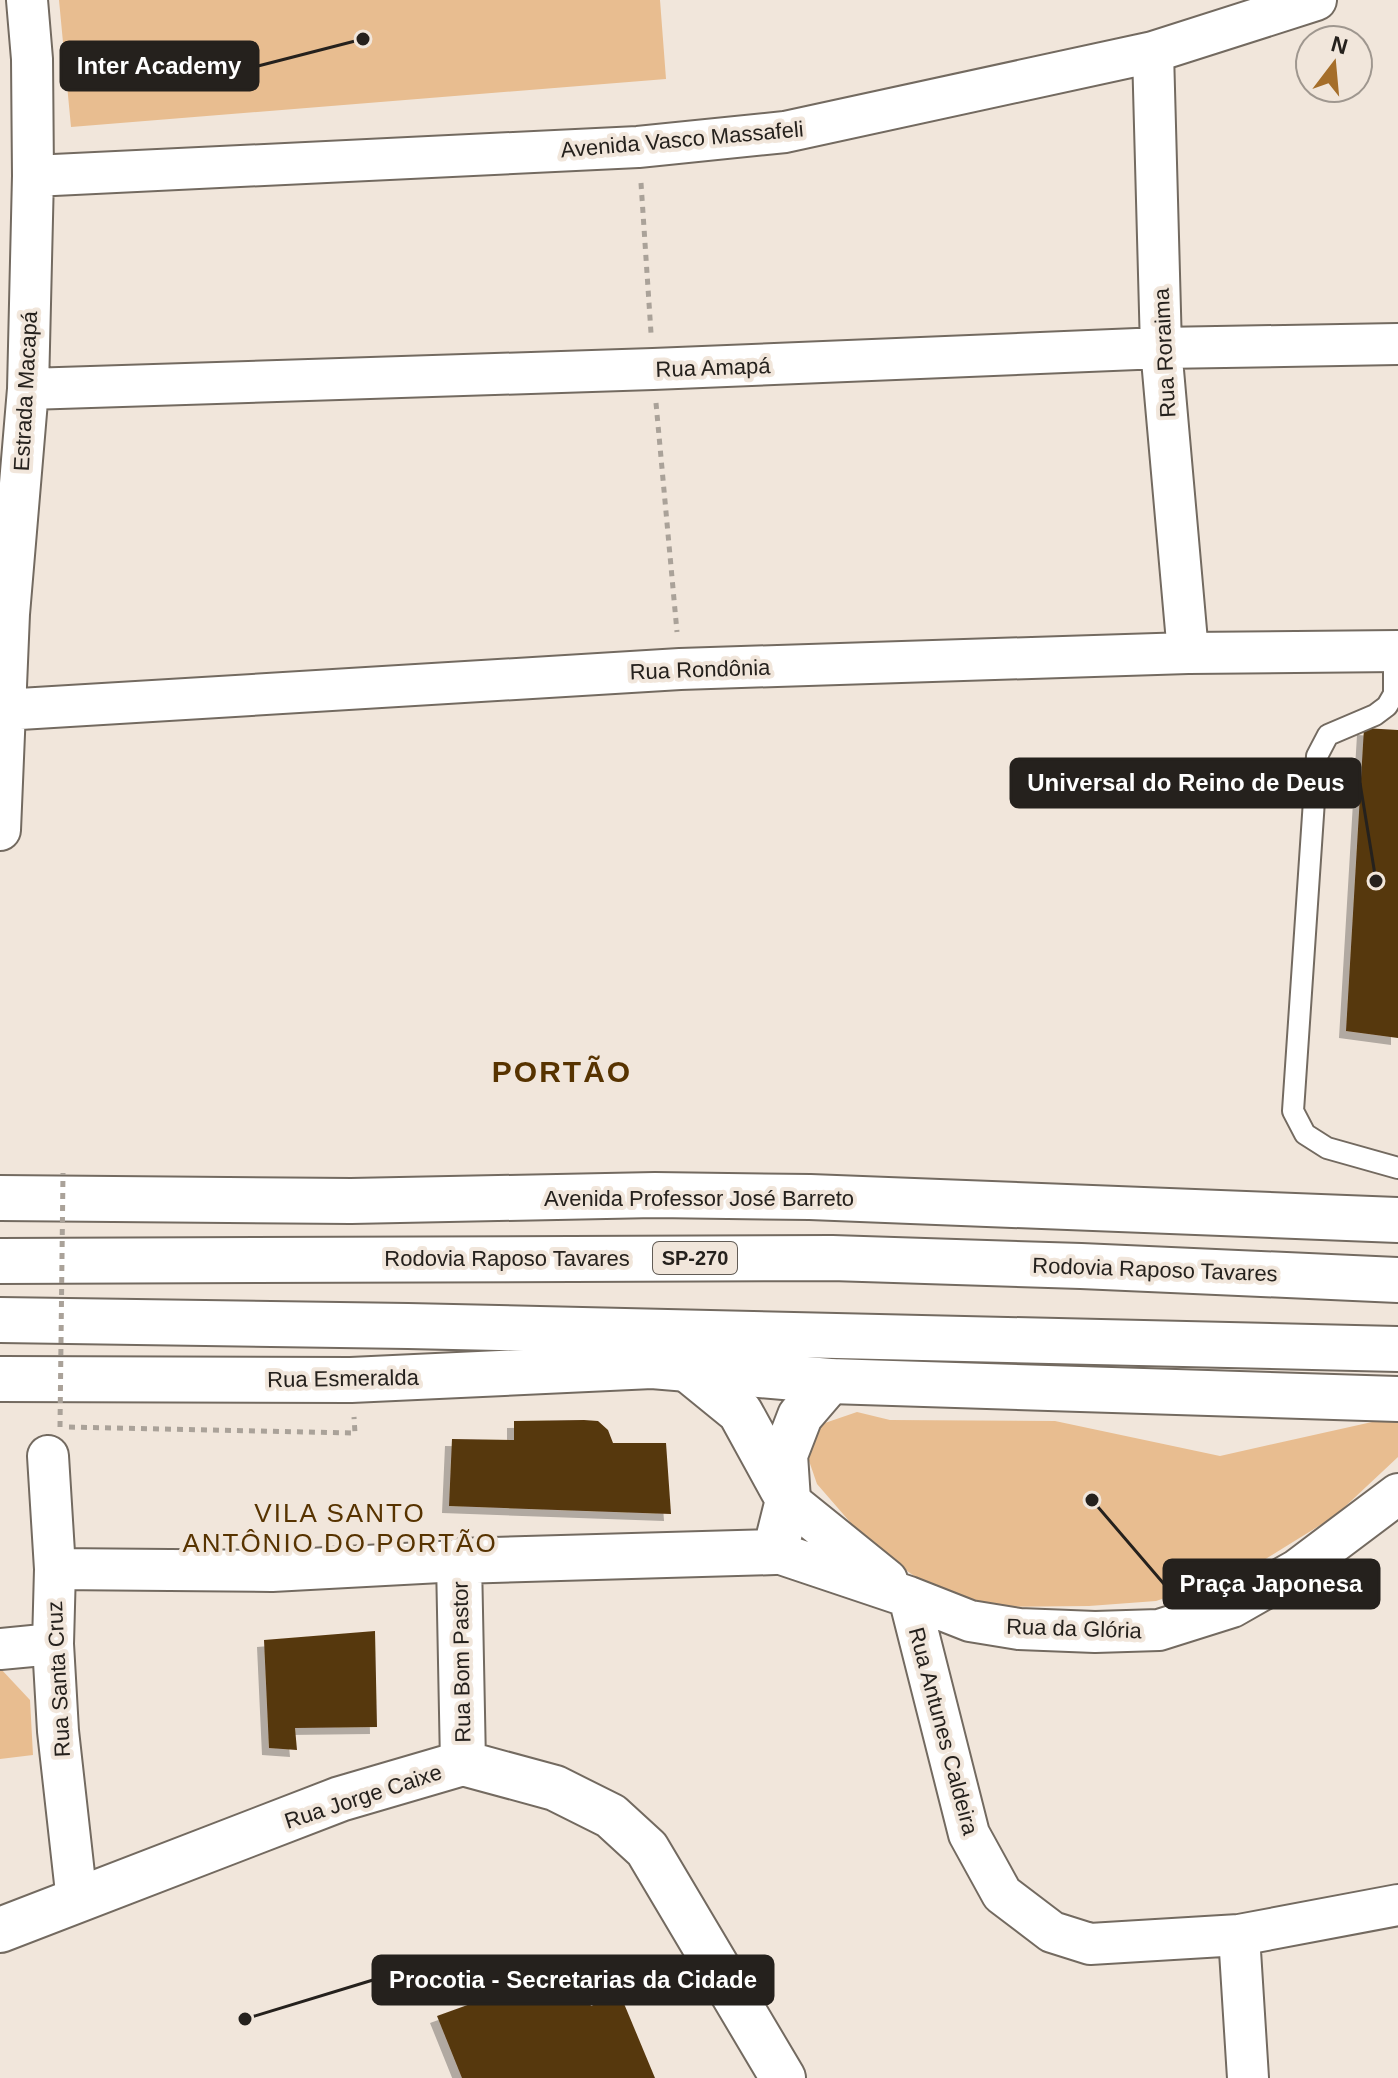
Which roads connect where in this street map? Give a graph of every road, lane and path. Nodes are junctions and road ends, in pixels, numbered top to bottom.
1 (27, 0) edge
2 (1316, 0) edge
3 (1153, 52) junction
4 (33, 176) junction
5 (1398, 344) edge
6 (1161, 348) junction
7 (28, 389) junction
8 (4, 614) edge
9 (1396, 651) edge
10 (1188, 653) junction
11 (3, 710) junction
12 (0, 830) edge
13 (1398, 1168) edge
14 (63, 1173) dead end
15 (0, 1198) edge
16 (1398, 1220) edge
17 (0, 1261) edge
18 (1394, 1279) edge
19 (0, 1320) edge
20 (1391, 1349) edge
21 (686, 1368) junction
22 (0, 1379) edge
23 (351, 1380) junction
24 (830, 1381) junction
25 (1398, 1399) edge
26 (48, 1456) dead end
27 (1398, 1494) edge
28 (788, 1500) junction
29 (775, 1552) junction
30 (459, 1561) junction
31 (55, 1569) junction
32 (909, 1597) junction
33 (53, 1644) junction
34 (0, 1649) edge
35 (463, 1763) junction
36 (77, 1901) junction
37 (1398, 1905) edge
38 (0, 1930) edge
39 (1239, 1935) junction
40 (783, 2078) edge
41 (1248, 2078) edge

1 - 4 street, Estrada Macapá
2 - 3 street, Avenida Vasco Massafeli
3 - 4 street, Avenida Vasco Massafeli
3 - 6 street, Rua Roraima
4 - 7 street, Estrada Macapá
5 - 6 street, Rua Amapá
6 - 7 street, Rua Amapá
6 - 10 street, Rua Roraima
7 - 8 street, Estrada Macapá
8 - 11 street, Estrada Macapá
9 - 10 street, Rua Rondônia
9 - 13 lane
10 - 11 street, Rua Rondônia
11 - 12 street, Estrada Macapá
14 - 23 path, bridge
15 - 16 main road, Avenida Professor José Barreto
17 - 18 main road, Rodovia Raposo Tavares / SP-270
19 - 20 main road
21 - 23 main road, Rua Esmeralda
21 - 24 main road
21 - 28 main road
22 - 23 main road, Rua Esmeralda
24 - 25 main road
24 - 28 main road
26 - 31 street, Rua Santa Cruz
27 - 32 street, Rua da Glória
28 - 29 main road
28 - 32 street
29 - 30 main road
29 - 32 street
30 - 31 street
30 - 35 main road, Rua Bom Pastor
31 - 33 street, Rua Santa Cruz
32 - 39 street, Rua Antunes Caldeira
33 - 34 street
33 - 36 street, Rua Santa Cruz
35 - 36 main road, Rua Jorge Caixe
35 - 40 main road, Rua Jorge Caixe
36 - 38 main road, Rua Jorge Caixe
37 - 39 street, Rua Antunes Caldeira
39 - 41 street

